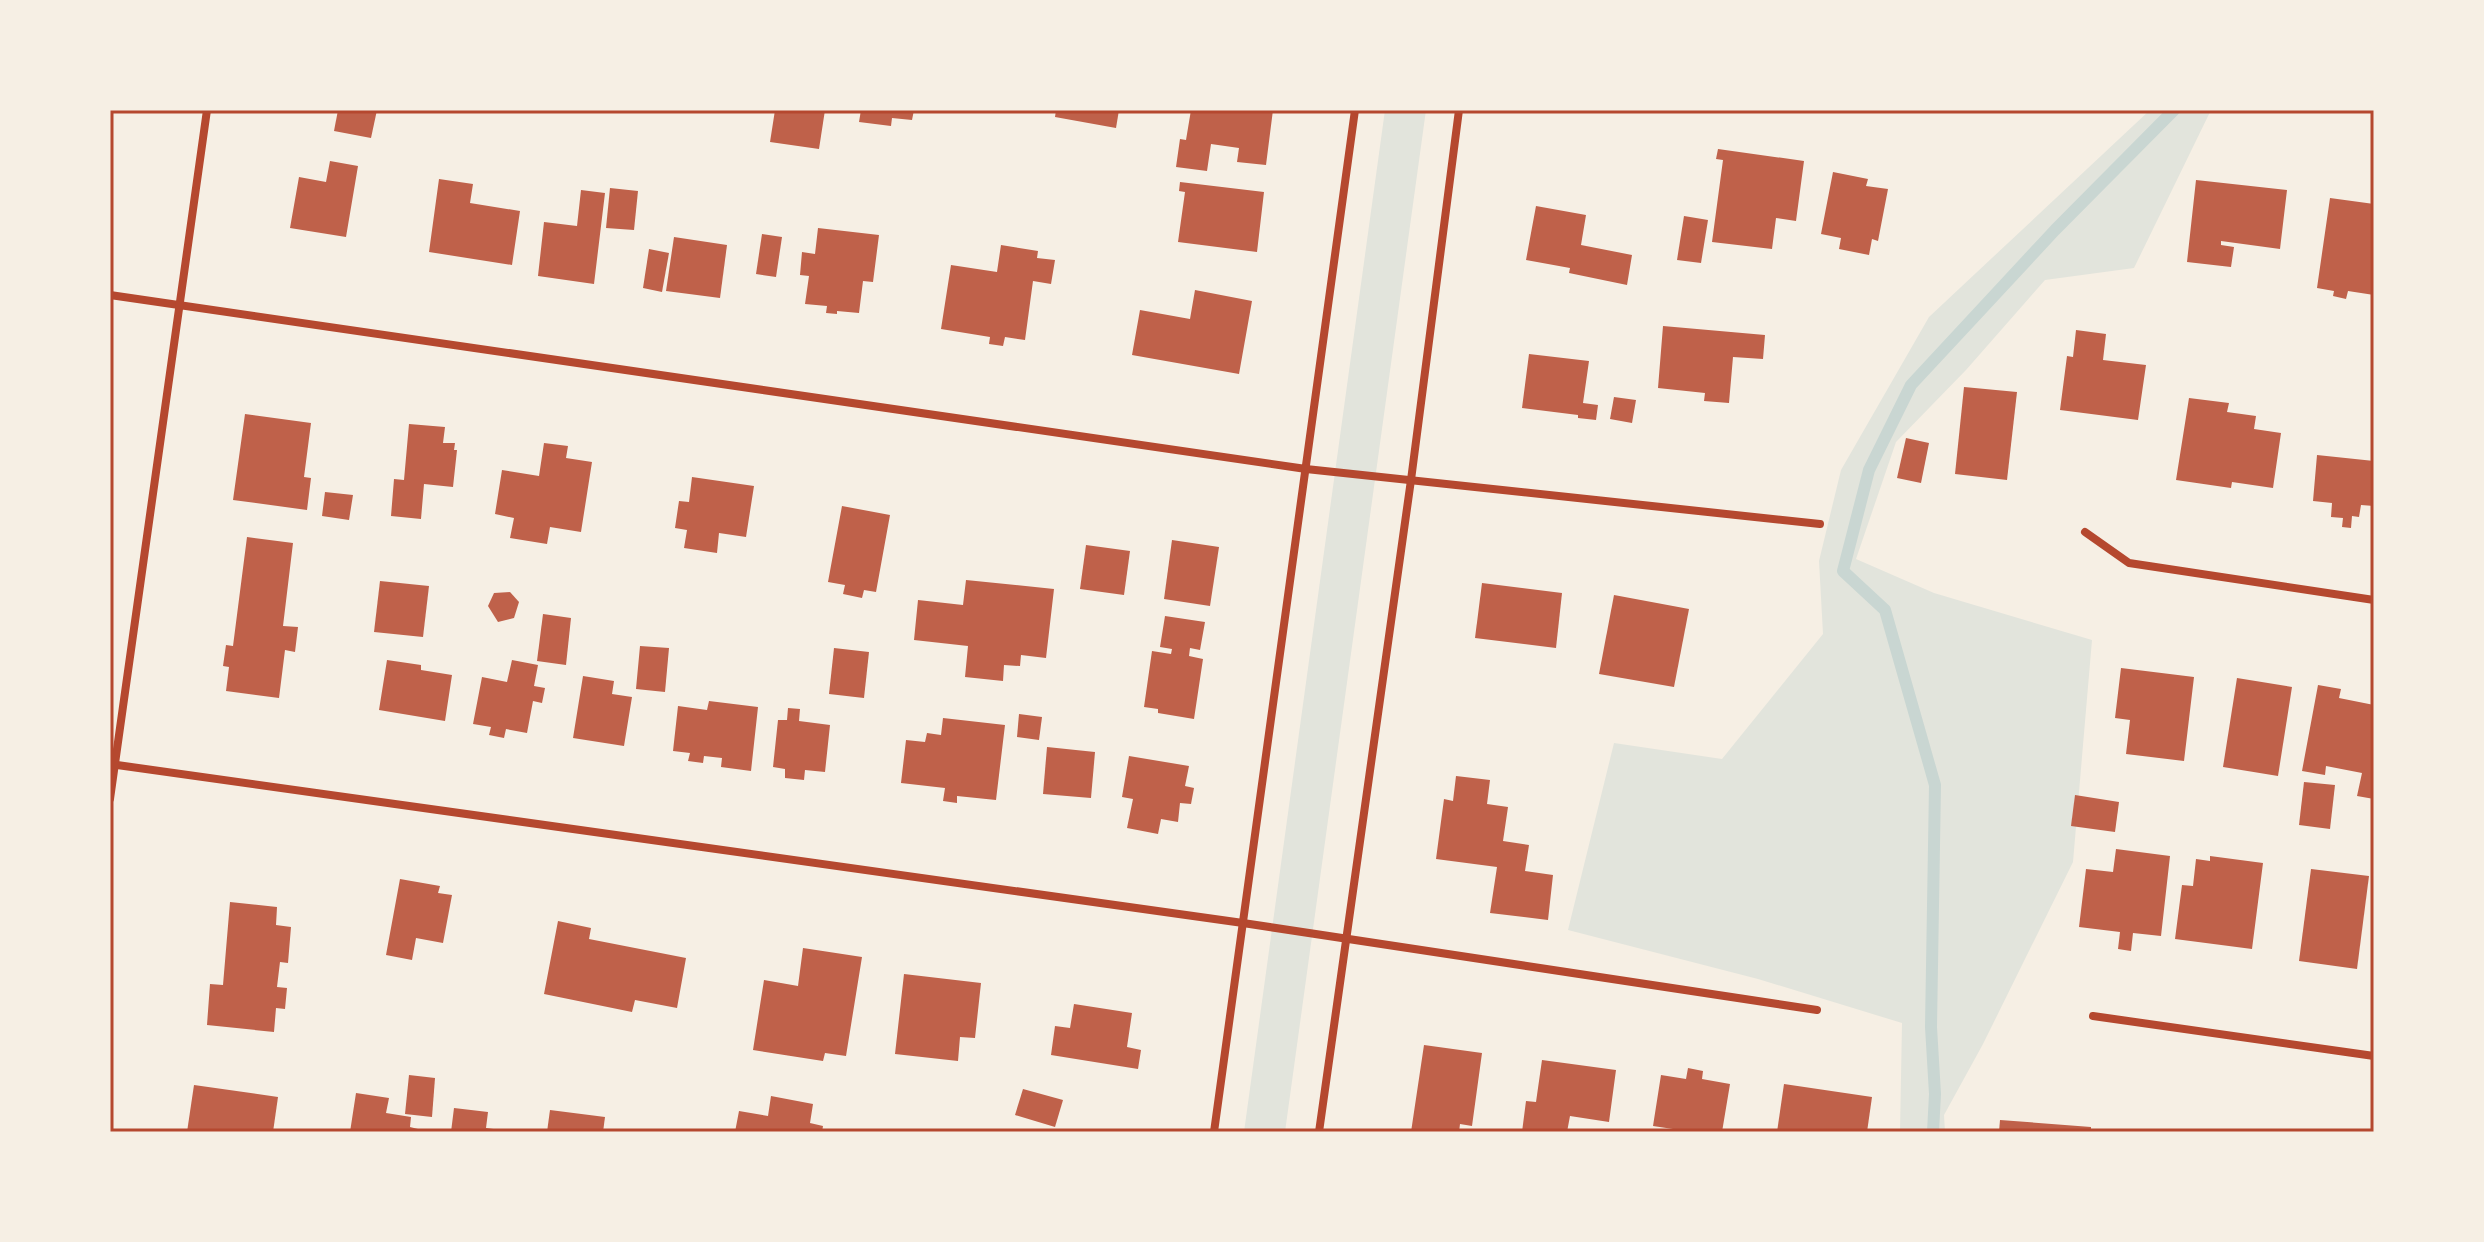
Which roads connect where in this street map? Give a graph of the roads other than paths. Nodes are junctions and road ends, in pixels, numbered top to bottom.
1 (207, 110) edge
2 (1355, 110) edge
3 (1459, 110) edge
4 (110, 295) edge
5 (181, 305) junction
6 (1306, 469) junction
7 (1411, 480) junction
8 (1820, 524) dead end
9 (2085, 532) dead end
10 (2374, 600) edge
11 (113, 765) edge
12 (110, 799) edge
13 (1243, 923) junction
14 (1347, 939) junction
15 (1817, 1010) dead end
16 (2093, 1016) dead end
17 (2374, 1056) edge
18 (1214, 1132) edge
19 (1319, 1132) edge

1 - 5 street
2 - 6 street
3 - 7 street
4 - 5 street
5 - 6 street
5 - 11 street
6 - 7 street
6 - 13 street
7 - 8 street
7 - 14 street
9 - 10 street
11 - 12 street
11 - 13 street
13 - 14 street
13 - 18 street
14 - 15 street
14 - 19 street
16 - 17 street

